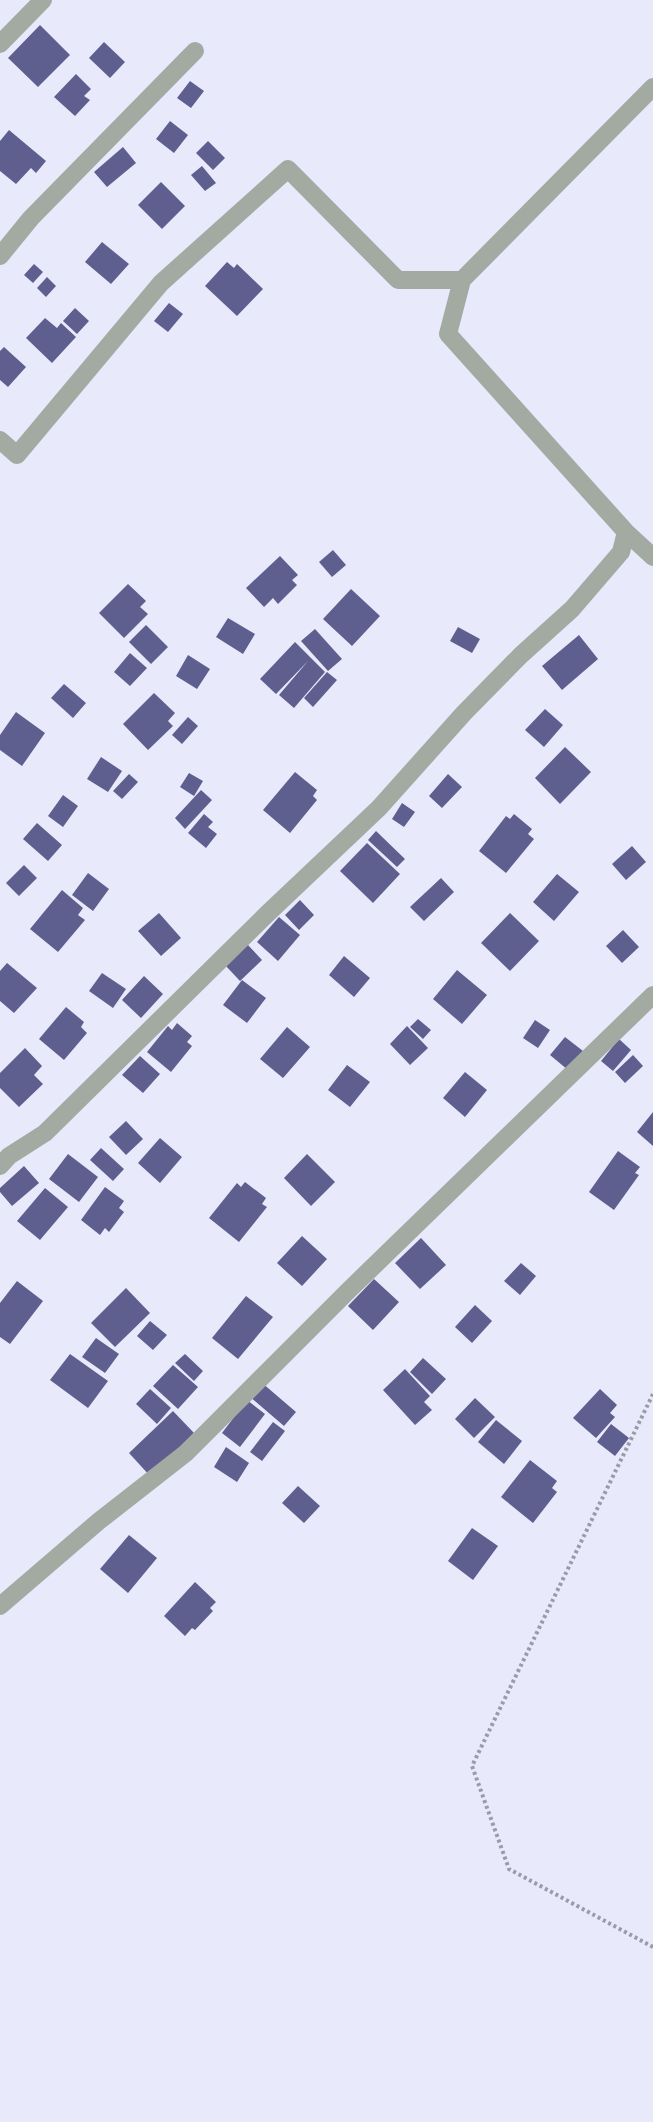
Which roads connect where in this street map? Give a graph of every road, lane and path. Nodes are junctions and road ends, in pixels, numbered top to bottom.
1 (43, 0) edge
2 (0, 44) edge
3 (195, 51) dead end
4 (653, 87) edge
5 (0, 256) edge
6 (462, 280) junction
7 (0, 440) edge
8 (626, 532) junction
9 (653, 557) edge
10 (653, 995) edge
11 (0, 1166) edge
12 (653, 1394) edge
13 (0, 1606) edge
14 (653, 1947) edge

1 - 2 street
3 - 5 street
4 - 6 street
6 - 7 street
6 - 8 street
8 - 9 street
8 - 11 street
10 - 13 street
12 - 14 path

